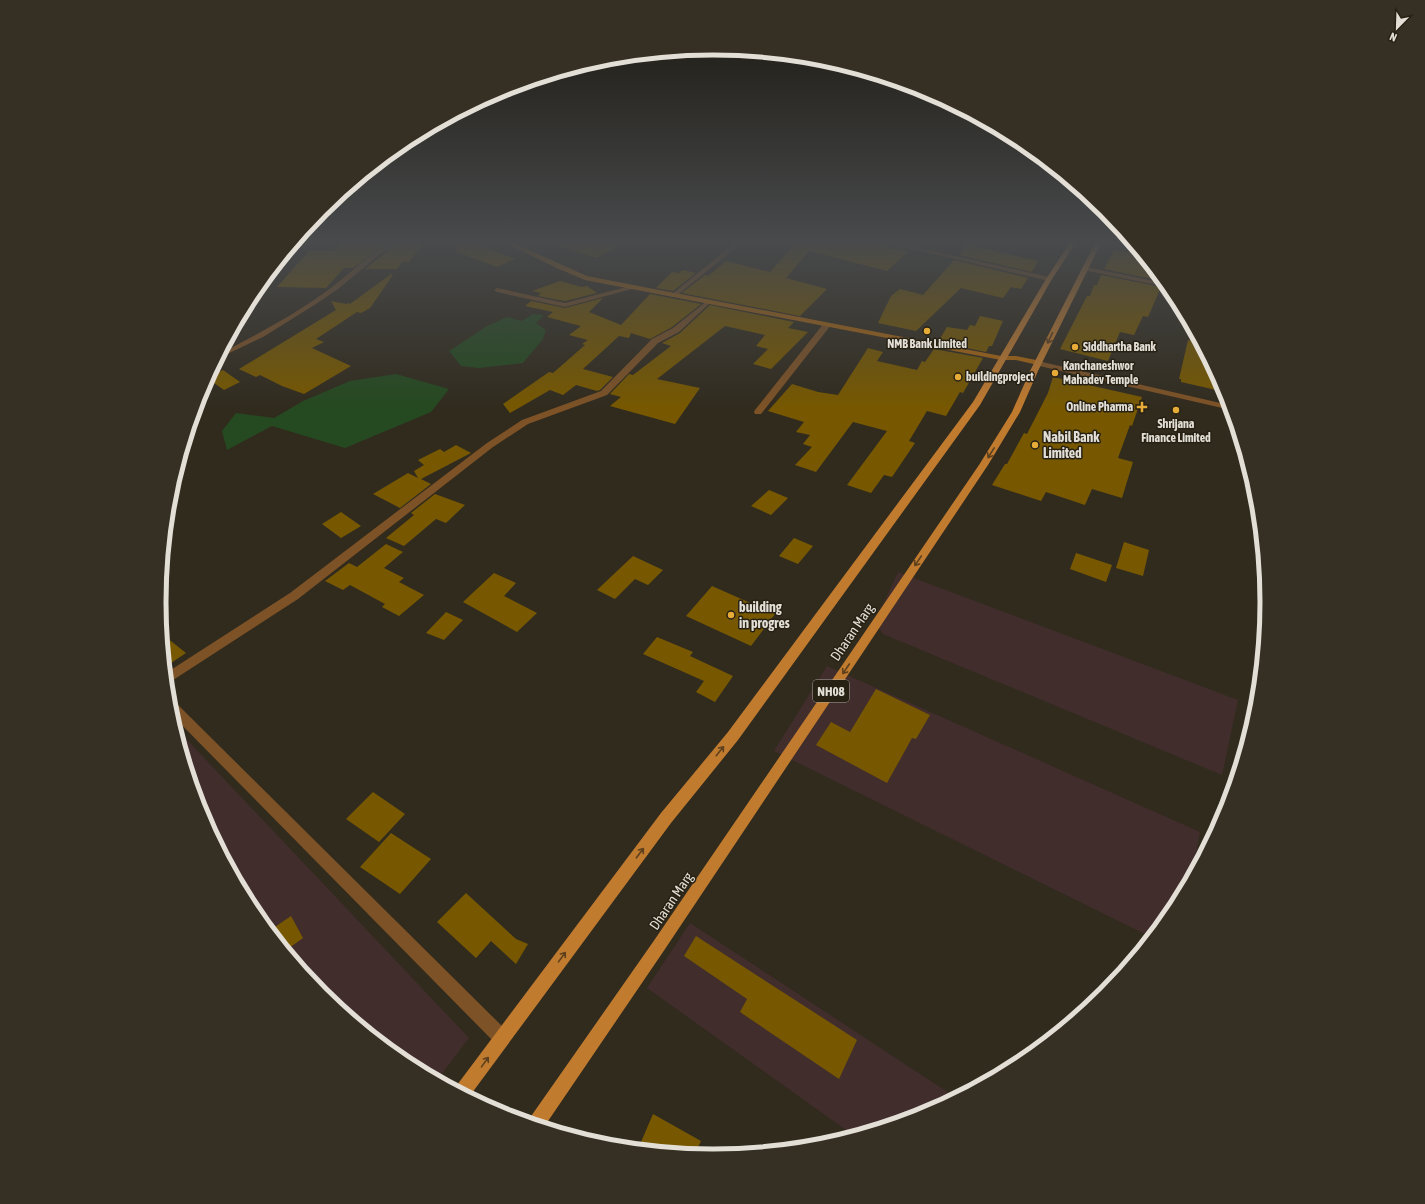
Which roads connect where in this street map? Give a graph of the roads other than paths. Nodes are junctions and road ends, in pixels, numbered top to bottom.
1 (321, 297) edge
2 (530, 297) edge
3 (595, 297) edge
4 (680, 297) edge
5 (1037, 297) edge
6 (1071, 297) edge
7 (708, 302) junction
8 (827, 325) junction
9 (226, 353) edge
10 (1001, 358) junction
11 (1038, 363) junction
12 (1223, 406) edge
13 (758, 412) dead end
14 (171, 676) edge
15 (177, 713) edge
16 (502, 1038) junction
17 (464, 1089) edge
18 (538, 1120) edge

1 - 9 street
2 - 3 street
4 - 7 main road
5 - 10 main road
6 -> 11 main road, Dharan Marg / NH08
7 - 8 main road
7 - 14 street
8 - 10 main road
8 - 13 street
10 - 11 main road
16 -> 10 main road
11 - 12 street
11 -> 18 main road, Dharan Marg / NH08
15 - 16 street
17 -> 16 main road

